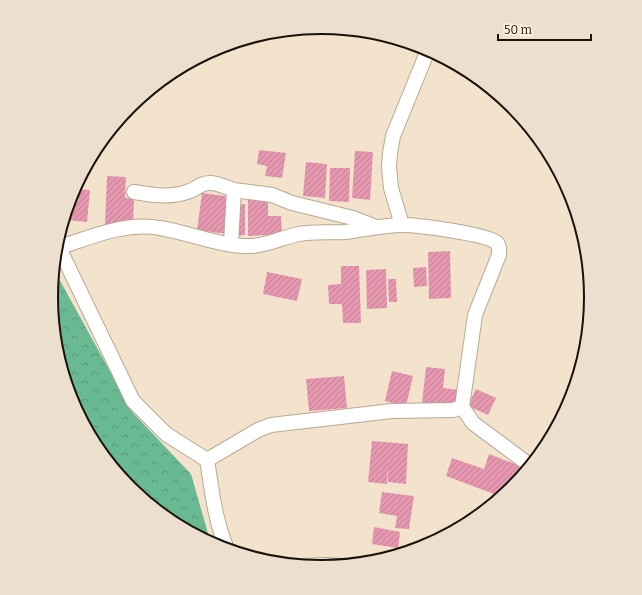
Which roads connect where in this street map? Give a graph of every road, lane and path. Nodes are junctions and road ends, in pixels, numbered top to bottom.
1 (426, 56) edge
2 (234, 190) junction
3 (134, 192) dead end
4 (402, 225) junction
5 (378, 227) junction
6 (231, 244) junction
7 (63, 245) edge
8 (62, 254) edge
9 (462, 407) junction
10 (207, 460) junction
11 (526, 463) edge
12 (224, 543) edge

1 - 4 street
2 - 3 street
2 - 5 street
2 - 6 street
4 - 5 street
4 - 9 street
5 - 6 street
6 - 7 street
8 - 10 street
9 - 10 street
9 - 11 street
10 - 12 street

